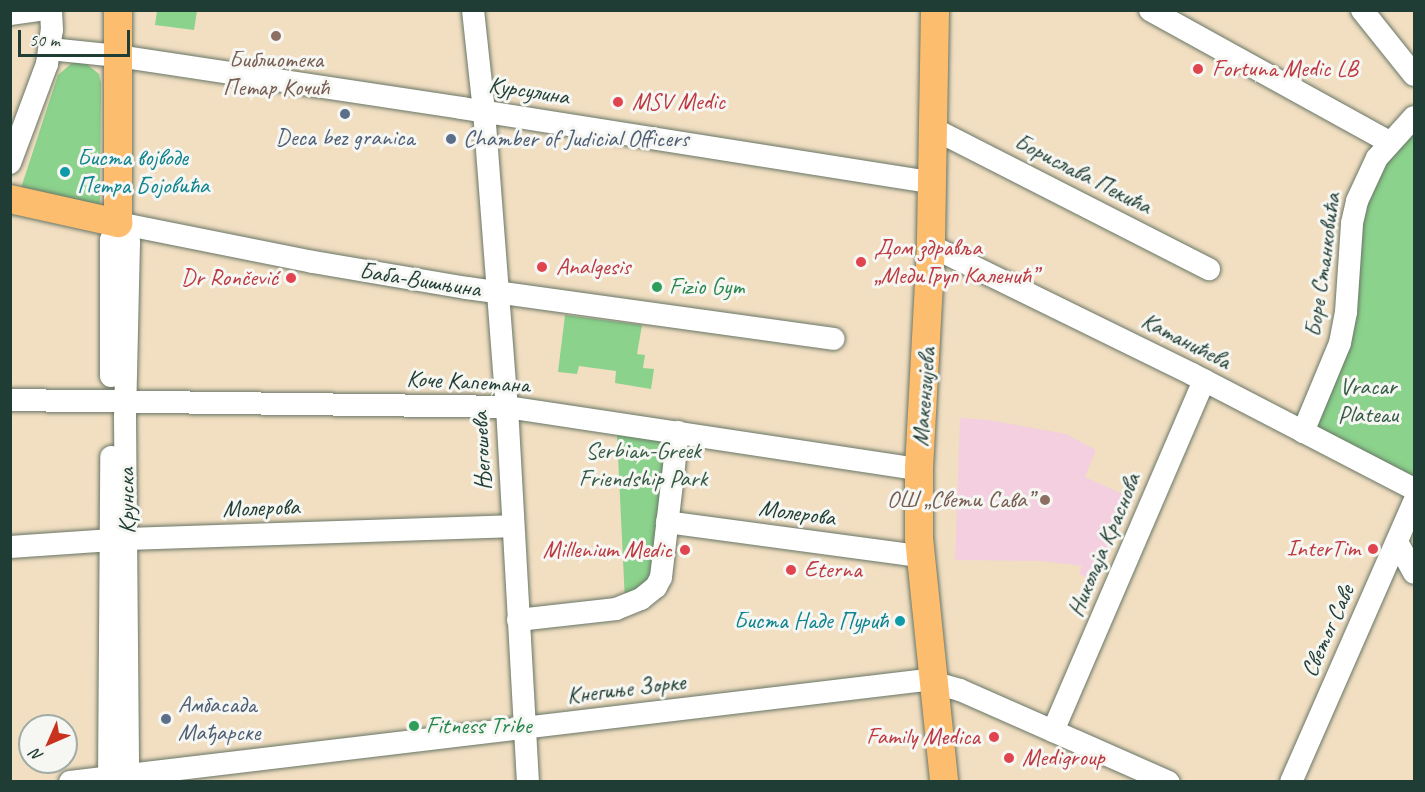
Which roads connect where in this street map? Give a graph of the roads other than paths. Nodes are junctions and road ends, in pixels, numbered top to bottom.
1 (40, 10) edge
2 (51, 10) edge
3 (118, 10) edge
4 (473, 10) edge
5 (1150, 10) edge
6 (1362, 10) edge
7 (930, 11) edge
8 (10, 14) edge
9 (50, 49) junction
10 (118, 56) junction
11 (1414, 75) edge
12 (484, 111) junction
13 (1414, 117) edge
14 (932, 128) junction
15 (1389, 142) junction
16 (10, 163) edge
17 (930, 182) junction
18 (10, 199) edge
19 (118, 223) junction
20 (931, 246) junction
21 (1209, 269) dead end
22 (496, 292) junction
23 (833, 339) dead end
24 (1204, 380) junction
25 (10, 400) edge
26 (118, 400) junction
27 (507, 407) junction
28 (678, 432) junction
29 (1303, 432) junction
30 (920, 469) junction
31 (1414, 489) edge
32 (1414, 502) edge
33 (667, 522) junction
34 (513, 526) junction
35 (119, 540) junction
36 (1397, 542) junction
37 (10, 547) edge
38 (920, 556) junction
39 (1411, 569) edge
40 (1383, 573) junction
41 (518, 620) junction
42 (933, 681) junction
43 (524, 728) junction
44 (1053, 731) junction
45 (119, 778) edge
46 (70, 782) edge
47 (528, 782) edge
48 (944, 782) edge
49 (1169, 782) edge
50 (1291, 782) edge

1 - 8 street
2 - 9 street
3 - 10 main road, Крунска
4 - 12 street, Његошева
5 - 15 street
6 - 11 street
7 - 14 main road, Макензијева
9 - 10 street, Курсулина
9 - 16 street
10 - 12 street, Курсулина
10 - 19 main road, Крунска
12 - 17 street, Курсулина
12 - 22 street, Његошева
13 - 15 street, Боре Станковића
14 - 17 main road, Макензијева
14 - 21 street, Борислава Пекића
15 - 29 street, Боре Станковића
17 - 20 main road, Макензијева
18 - 19 main road, Баба-Вишњина
19 - 22 street, Баба-Вишњина
19 - 26 street, Крунска
20 - 24 street, Катанићева
20 - 30 main road, Макензијева
22 - 23 street, Баба-Вишњина
22 - 27 street, Његошева
24 - 29 street, Катанићева
24 - 44 street, Николаја Краснова
25 - 26 street, Коче Капетана
26 - 27 street, Коче Капетана
26 - 35 street, Крунска
27 - 28 street, Коче Капетана
27 - 34 street, Његошева
28 - 30 street, Коче Капетана
28 - 33 street
29 - 31 street, Катанићева
30 - 38 main road, Макензијева
32 - 36 street, Светог Саве
33 - 38 street, Молерова
33 - 41 street
34 - 35 street, Молерова
34 - 41 street, Његошева
35 - 37 street, Молерова
35 - 45 street, Крунска
36 - 39 street
36 - 40 street, Светог Саве
38 - 42 main road, Макензијева
39 - 40 street
40 - 50 street, Светог Саве
41 - 43 street, Његошева
42 - 43 street, Кнегиње Зорке
42 - 44 street, Кнегиње Зорке
42 - 48 main road, Макензијева
43 - 45 street, Кнегиње Зорке
43 - 47 street, Његошева
44 - 49 street, Кнегиње Зорке
45 - 46 street, Кнегиње Зорке

